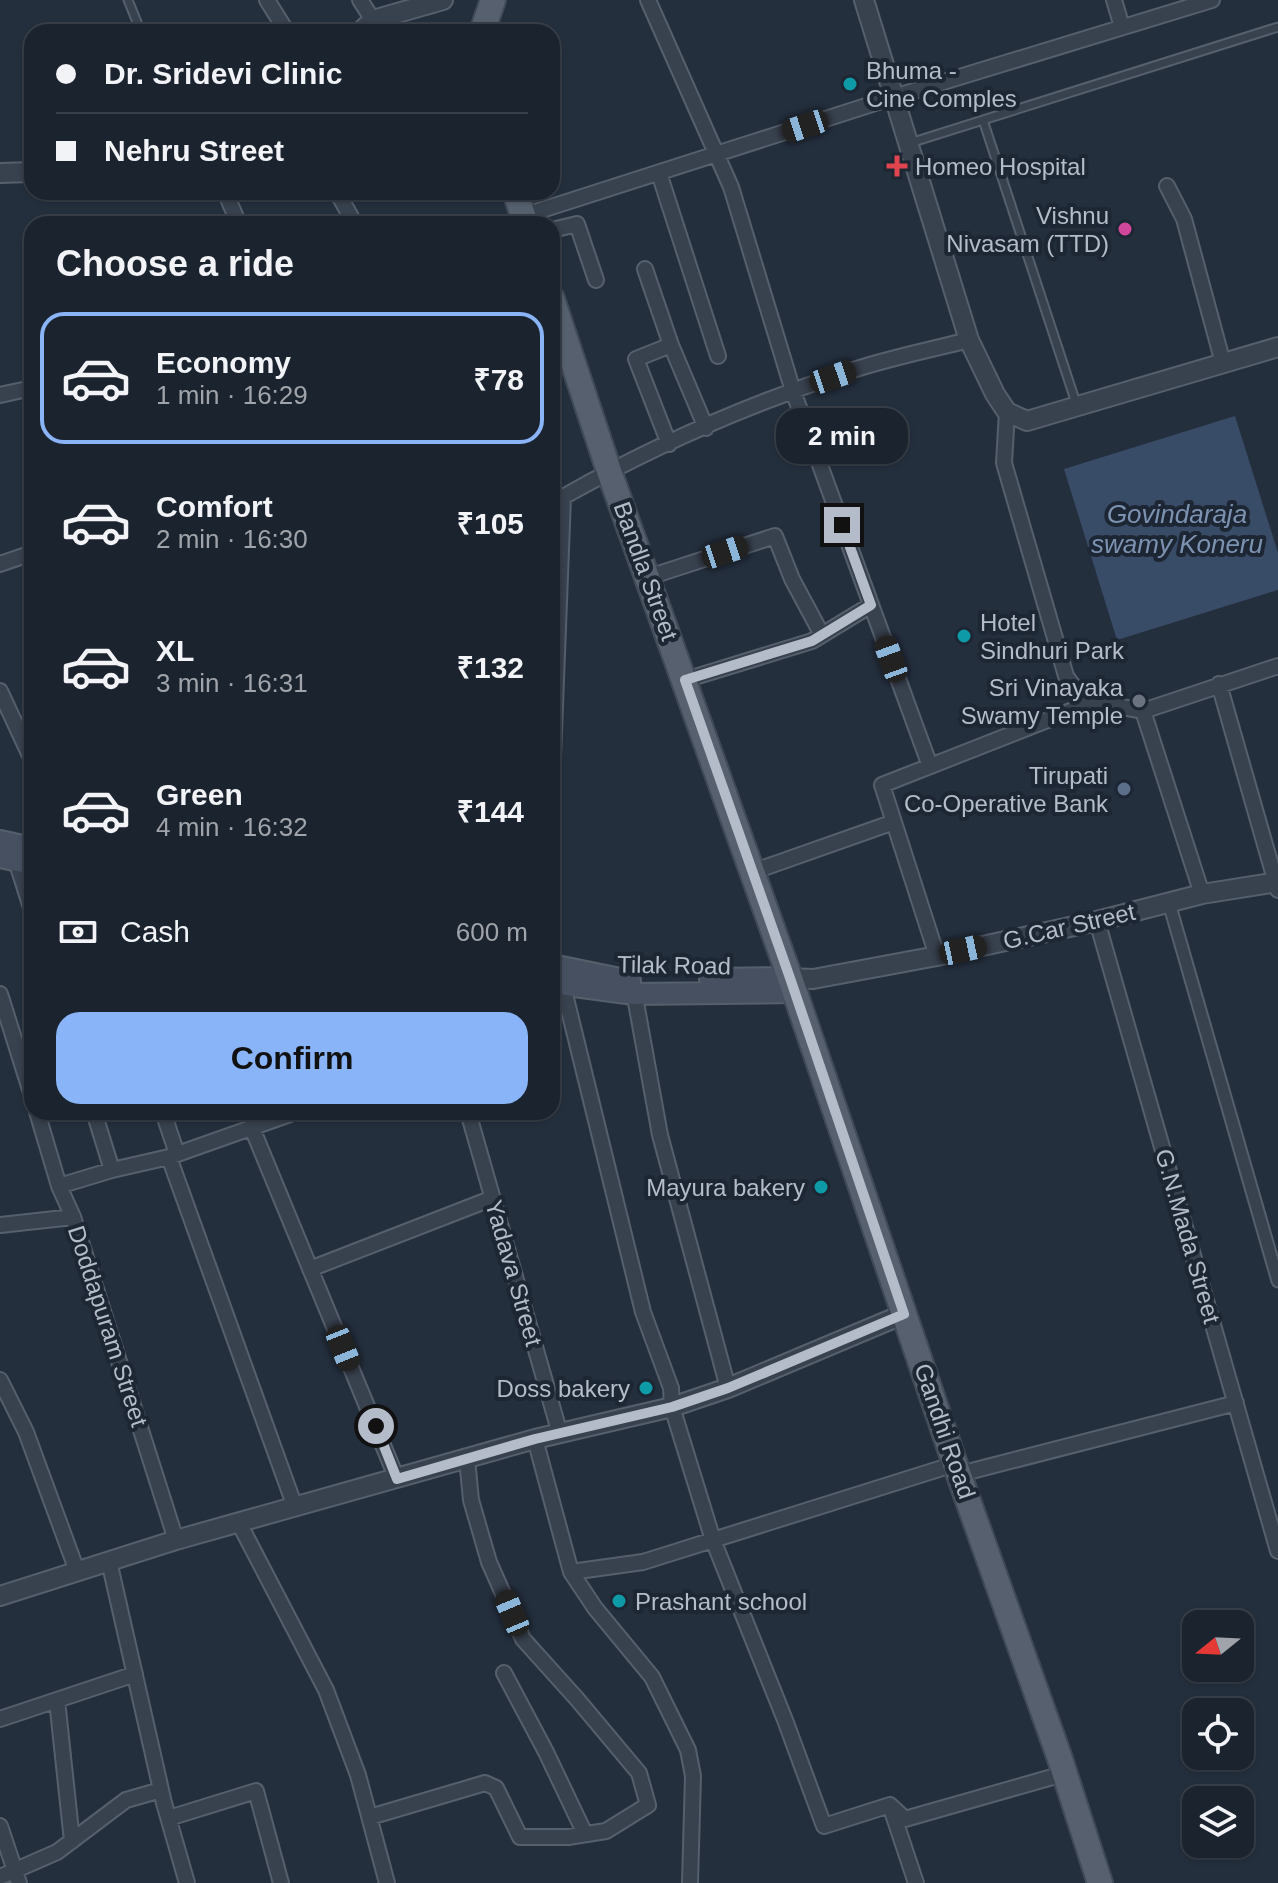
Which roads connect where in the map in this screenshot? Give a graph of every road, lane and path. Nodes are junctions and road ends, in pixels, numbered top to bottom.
1 (128, 0) edge
2 (267, 0) edge
3 (360, 0) edge
4 (443, 0) edge
5 (493, 0) edge
6 (648, 0) edge
7 (864, 0) edge
8 (1114, 0) edge
9 (1212, 0) edge
10 (138, 24) edge
11 (282, 24) edge
12 (366, 24) edge
13 (372, 24) edge
14 (485, 24) edge
15 (1122, 27) junction
16 (1278, 27) edge
17 (894, 97) junction
18 (983, 120) junction
19 (908, 143) junction
20 (717, 155) junction
21 (24, 172) edge
22 (0, 173) edge
23 (659, 173) junction
24 (1167, 186) dead end
25 (534, 216) edge
26 (560, 228) edge
27 (645, 269) dead end
28 (596, 280) dead end
29 (969, 340) junction
30 (560, 345) edge
31 (671, 345) junction
32 (1278, 347) edge
33 (718, 356) dead end
34 (1223, 363) junction
35 (24, 390) edge
36 (793, 391) junction
37 (0, 395) edge
38 (1077, 406) junction
39 (1007, 412) junction
40 (706, 428) junction
41 (669, 444) junction
42 (609, 471) junction
43 (560, 497) edge
44 (24, 556) edge
45 (0, 564) edge
46 (649, 577) junction
47 (871, 605) junction
48 (822, 635) junction
49 (1278, 666) edge
50 (685, 680) junction
51 (1219, 684) junction
52 (0, 691) edge
53 (1096, 701) junction
54 (1143, 711) junction
55 (24, 727) edge
56 (930, 766) junction
57 (894, 822) junction
58 (15, 852) edge
59 (752, 872) junction
60 (24, 883) edge
61 (1277, 885) edge
62 (1202, 894) junction
63 (1169, 903) junction
64 (1097, 921) junction
65 (937, 956) junction
66 (560, 976) edge
67 (800, 983) junction
68 (633, 988) junction
69 (560, 990) edge
70 (0, 994) edge
71 (24, 1070) edge
72 (39, 1120) edge
73 (96, 1120) edge
74 (165, 1120) edge
75 (274, 1120) edge
76 (470, 1120) edge
77 (252, 1128) junction
78 (173, 1156) junction
79 (112, 1170) junction
80 (59, 1186) junction
81 (493, 1198) junction
82 (73, 1217) junction
83 (0, 1225) edge
84 (310, 1269) junction
85 (1278, 1281) edge
86 (904, 1314) junction
87 (0, 1380) edge
88 (728, 1388) junction
89 (1236, 1403) junction
90 (672, 1407) junction
91 (560, 1434) junction
92 (535, 1439) junction
93 (467, 1459) junction
94 (958, 1469) junction
95 (397, 1479) junction
96 (295, 1507) junction
97 (239, 1523) junction
98 (176, 1540) junction
99 (713, 1540) junction
100 (1278, 1551) edge
101 (109, 1561) junction
102 (77, 1571) junction
103 (571, 1572) junction
104 (0, 1596) edge
105 (504, 1673) dead end
106 (135, 1674) junction
107 (57, 1700) junction
108 (0, 1719) edge
109 (1063, 1774) junction
110 (161, 1790) junction
111 (890, 1805) junction
112 (370, 1817) junction
113 (169, 1818) junction
114 (0, 1826) edge
115 (585, 1834) junction
116 (72, 1841) junction
117 (0, 1877) edge
118 (17, 1877) edge
119 (187, 1883) edge
120 (281, 1883) edge
121 (387, 1883) edge
122 (690, 1883) edge
123 (916, 1883) edge
124 (1100, 1883) edge

1 - 10 lane
2 - 11 street
3 - 12 street
4 - 13 street
5 - 14 main road
6 - 20 street
7 - 17 street
8 - 15 street
9 - 15 street
15 - 17 street
16 - 18 lane
17 - 19 street
17 - 20 street
18 - 19 lane
18 - 38 lane
19 - 29 street
20 - 23 street
20 - 36 street
21 - 22 street
23 - 25 street
23 - 33 street
24 - 34 street
26 - 28 street
27 - 31 street
29 - 36 street
29 - 39 street
30 - 42 main road, Bandla Street
31 - 40 street
31 - 41 street
32 - 34 street
34 - 38 street
35 - 37 street
36 - 40 street
36 - 47 street
38 - 39 street
39 - 53 street
40 - 41 street
41 - 42 street
42 - 43 street
42 - 46 main road, Bandla Street
44 - 45 street
46 - 48 street
46 - 50 main road, Bandla Street
47 - 48 street
47 - 56 street
48 - 50 street
49 - 51 street
50 - 59 main road, Bandla Street
51 - 54 street
51 - 61 street
52 - 55 street
53 - 54 street
53 - 56 street
54 - 62 street
56 - 57 street
57 - 59 street
57 - 65 street
58 - 60 street
59 - 67 main road, Bandla Street
61 - 62 street, G.Car Street
62 - 63 street, G.Car Street
63 - 64 street, G.Car Street
63 - 85 street
64 - 65 street, G.Car Street
64 - 89 street, G.N.Mada Street
65 - 67 street, G.Car Street
66 - 68 main road, Tilak Road
67 - 68 main road, Tilak Road
67 - 86 main road, Gandhi Road
68 - 88 street
69 - 90 street
70 - 71 street
72 - 80 street, Doddapuram Street
73 - 79 street
74 - 78 street
75 - 77 street
76 - 81 street, Yadava Street
77 - 78 street
77 - 84 street
78 - 79 street
78 - 96 street
79 - 80 street
80 - 82 street, Doddapuram Street
81 - 84 street
81 - 91 street, Yadava Street
82 - 83 street
82 - 98 street, Doddapuram Street
84 - 95 street
86 - 88 street
86 - 94 main road, Gandhi Road
87 - 102 street
88 - 90 street
89 - 94 street
89 - 100 street, G.N.Mada Street
90 - 91 street
90 - 99 street
91 - 92 street
92 - 93 street
92 - 103 street
93 - 95 street
93 - 115 street
94 - 99 street
94 - 109 main road, Gandhi Road
95 - 96 street
96 - 97 street
97 - 98 street
97 - 112 street
98 - 101 street
99 - 103 street
99 - 111 street
101 - 102 street
101 - 106 street
102 - 104 street
103 - 122 street
105 - 115 street
106 - 107 street
106 - 110 street
107 - 108 street
107 - 116 street
109 - 111 street
109 - 124 main road, Gandhi Road
110 - 113 street
110 - 116 street
111 - 123 street
112 - 115 street
112 - 121 street
113 - 119 street
113 - 120 street
114 - 118 street
116 - 118 street
117 - 118 street

